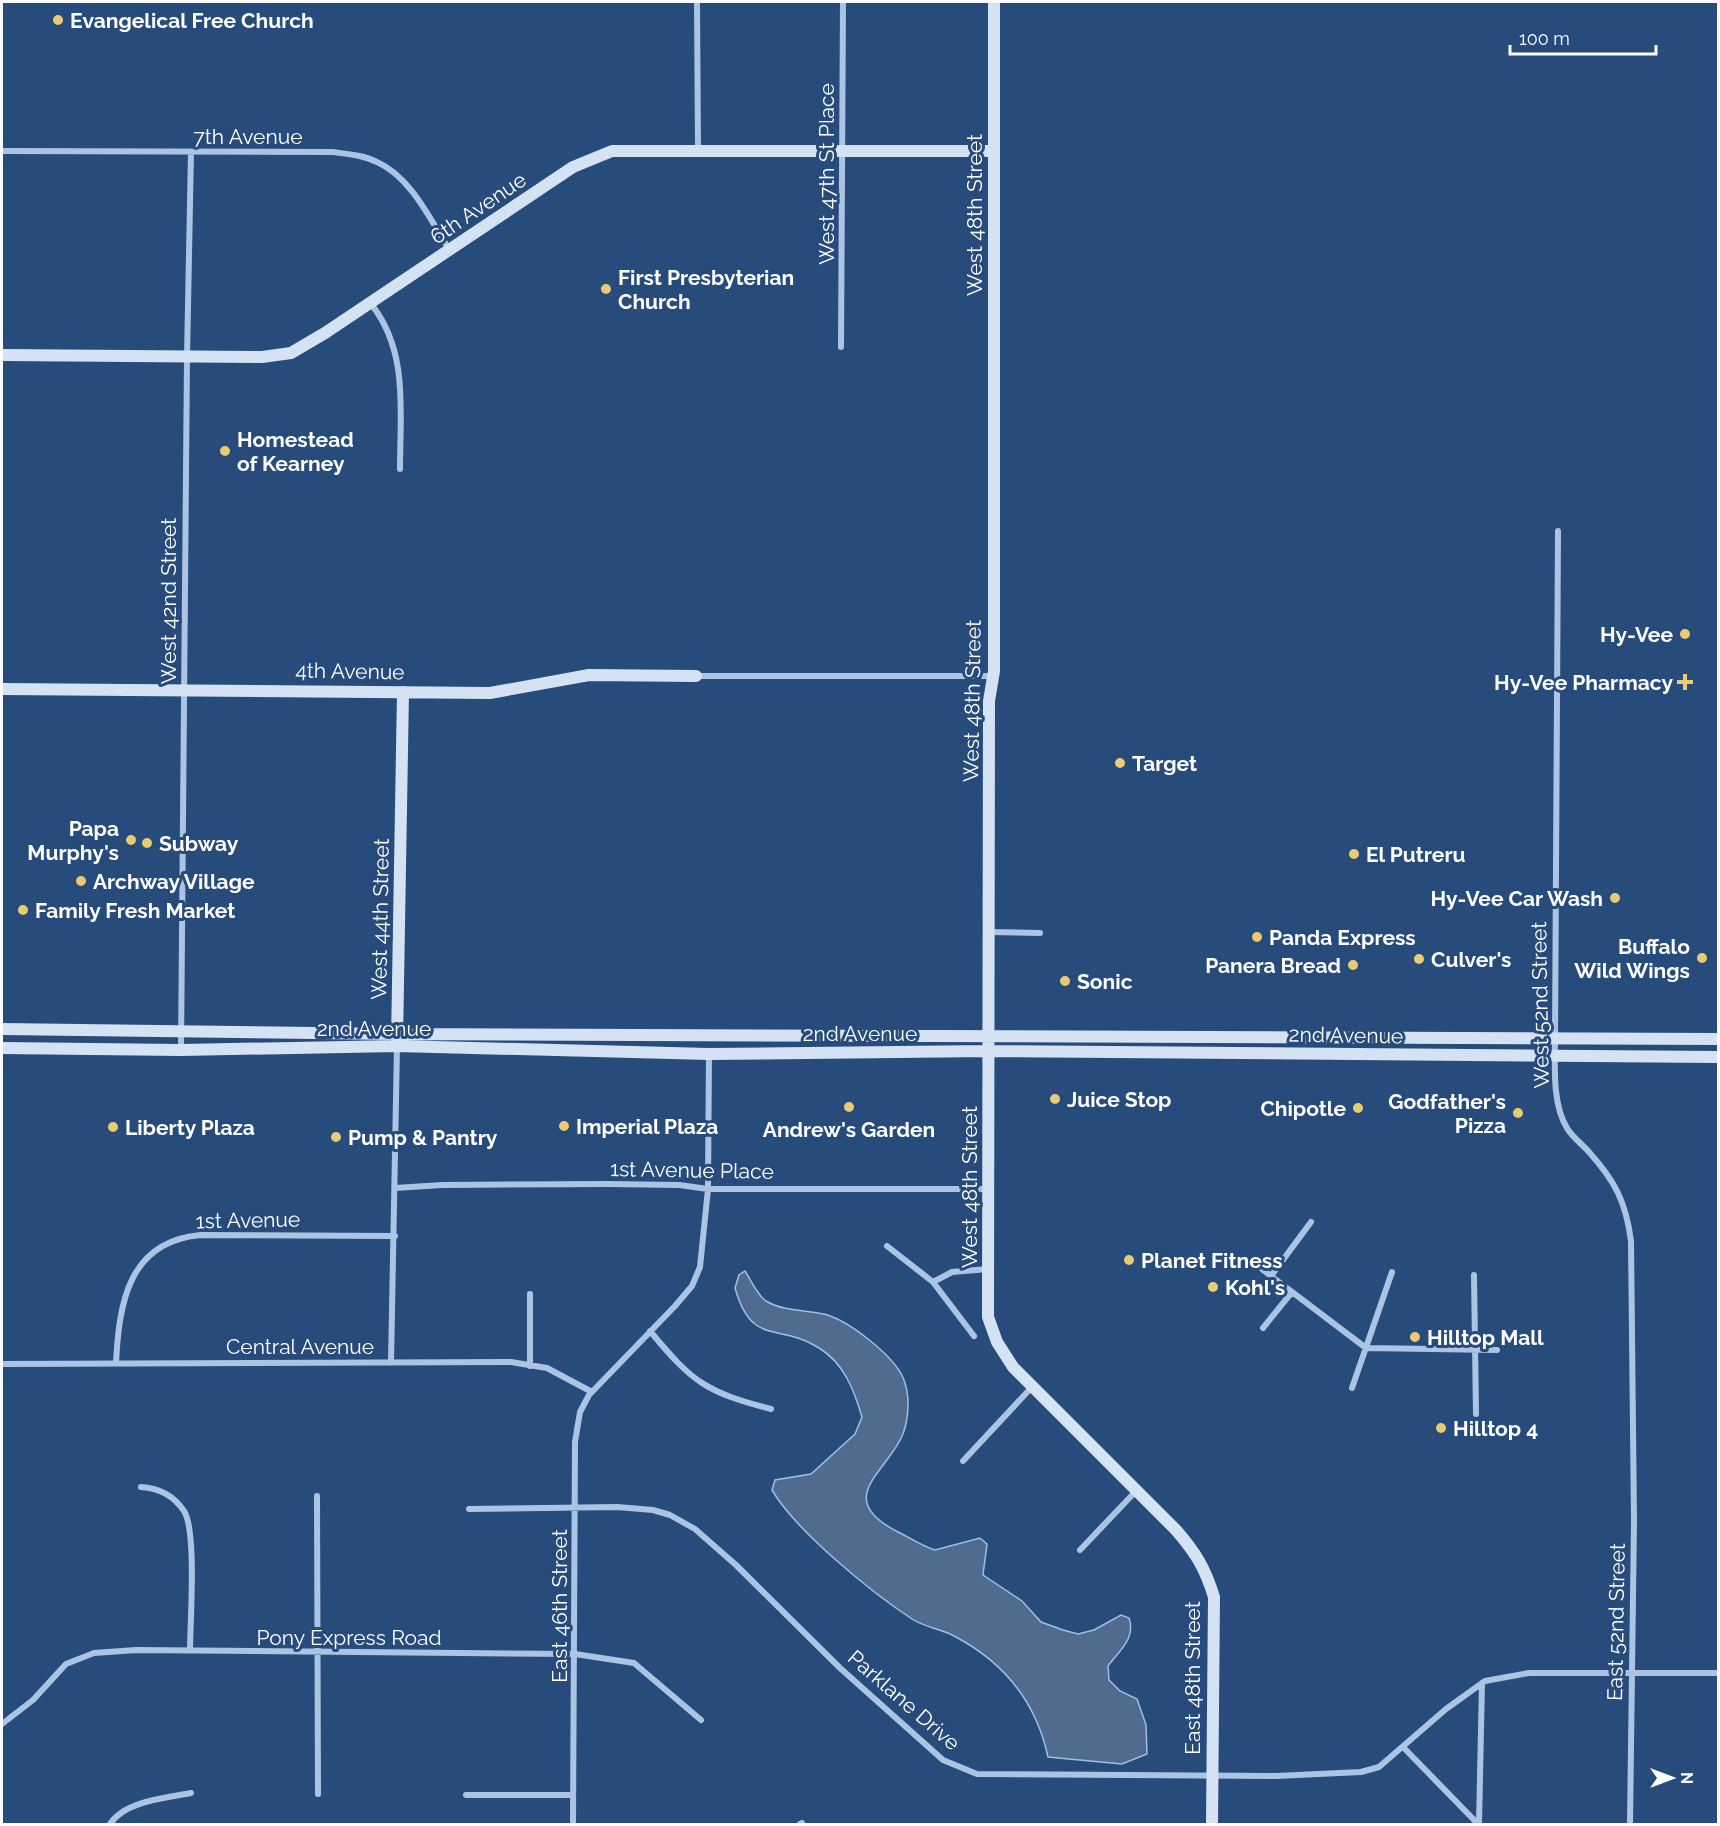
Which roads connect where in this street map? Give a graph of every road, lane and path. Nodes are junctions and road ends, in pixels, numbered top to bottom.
1 (697, 2) edge
2 (843, 2) edge
3 (994, 2) edge
4 (2, 151) edge
5 (698, 151) junction
6 (994, 151) junction
7 (191, 152) junction
8 (842, 153) junction
9 (450, 250) junction
10 (370, 304) junction
11 (841, 347) dead end
12 (2, 355) edge
13 (187, 357) junction
14 (400, 469) dead end
15 (1558, 531) dead end
16 (696, 676) joint
17 (994, 676) junction
18 (2, 689) edge
19 (185, 690) junction
20 (403, 692) junction
21 (989, 932) junction
22 (1041, 933) dead end
23 (2, 1029) edge
24 (182, 1032) junction
25 (988, 1036) junction
26 (1555, 1038) junction
27 (1719, 1039) edge
28 (397, 1040) junction
29 (2, 1048) edge
30 (182, 1050) junction
31 (988, 1051) junction
32 (710, 1054) junction
33 (1555, 1056) junction
34 (1719, 1058) edge
35 (395, 1188) junction
36 (708, 1189) junction
37 (988, 1189) junction
38 (1311, 1222) dead end
39 (395, 1236) junction
40 (887, 1246) dead end
41 (1254, 1263) dead end
42 (988, 1269) junction
43 (1392, 1272) dead end
44 (1474, 1275) dead end
45 (1271, 1276) junction
46 (933, 1282) junction
47 (1292, 1292) junction
48 (530, 1294) dead end
49 (1263, 1328) dead end
50 (650, 1331) junction
51 (974, 1336) dead end
52 (1366, 1348) junction
53 (1474, 1349) junction
54 (1497, 1350) dead end
55 (116, 1363) junction
56 (391, 1363) junction
57 (2, 1364) edge
58 (530, 1366) junction
59 (1032, 1387) junction
60 (1352, 1388) dead end
61 (592, 1392) junction
62 (771, 1409) dead end
63 (1476, 1414) dead end
64 (1633, 1420) joint
65 (963, 1461) dead end
66 (141, 1487) dead end
67 (1136, 1491) junction
68 (317, 1496) dead end
69 (575, 1507) junction
70 (470, 1509) dead end
71 (1080, 1550) dead end
72 (190, 1652) junction
73 (317, 1653) junction
74 (575, 1654) junction
75 (1631, 1673) junction
76 (1719, 1673) edge
77 (1482, 1683) junction
78 (701, 1720) dead end
79 (2, 1724) edge
80 (1403, 1747) junction
81 (1211, 1776) junction
82 (191, 1793) dead end
83 (318, 1794) dead end
84 (573, 1794) junction
85 (466, 1795) dead end
86 (110, 1824) edge
87 (573, 1824) edge
88 (1212, 1824) edge
89 (1479, 1824) edge
90 (1630, 1824) edge

1 - 5 street
2 - 8 street, West 47th St Place
3 - 6 street, West 48th Street
4 - 7 street, 7th Avenue
5 - 8 street, 6th Avenue
5 - 9 street, 6th Avenue
6 - 8 street, 6th Avenue
6 - 17 street, West 48th Street
7 - 9 street, 7th Avenue
7 - 13 street, West 42nd Street
8 - 11 street, West 47th St Place
9 - 10 street, 6th Avenue
10 - 13 street, 6th Avenue
10 - 14 street
12 - 13 street, 6th Avenue
13 - 19 street, West 42nd Street
15 - 26 street, West 52nd Street
16 - 17 street
16 - 20 street, 4th Avenue
17 - 21 street, West 48th Street
18 - 19 street, 4th Avenue
19 - 20 street, 4th Avenue
19 - 24 street, West 42nd Street
20 - 28 street, West 44th Street
21 - 22 street
21 - 25 street, West 48th Street
23 - 24 street, 2nd Avenue
24 - 28 street, 2nd Avenue
24 - 30 street, West 42nd Street
25 - 26 street, 2nd Avenue
25 - 28 street, 2nd Avenue
25 - 31 street, West 48th Street
26 - 27 street, 2nd Avenue
26 - 33 street, West 52nd Street
28 - 30 street, 2nd Avenue
28 - 32 street, 2nd Avenue
28 - 35 street, West 44th Street
29 - 30 street, 2nd Avenue
31 - 32 street, 2nd Avenue
31 - 33 street, 2nd Avenue
31 - 37 street, West 48th Street
32 - 36 street, East 46th Street
33 - 34 street, 2nd Avenue
33 - 64 street, West 52nd Street
35 - 36 street, 1st Avenue Place
35 - 39 street, West 44th Street
36 - 37 street, 1st Avenue Place
36 - 50 street, East 46th Street
37 - 42 street, West 48th Street
38 - 45 street
39 - 55 street, 1st Avenue
39 - 56 street, West 44th Street
40 - 46 street
41 - 45 street
42 - 46 street
42 - 59 street, West 48th Street
43 - 52 street
44 - 53 street
45 - 47 street
46 - 51 street
47 - 49 street
47 - 52 street
48 - 58 street
50 - 61 street, East 46th Street
50 - 62 street
52 - 53 street
52 - 60 street
53 - 54 street
53 - 63 street
55 - 56 street, Central Avenue
55 - 57 street, Central Avenue
56 - 58 street, Central Avenue
58 - 61 street, Central Avenue
59 - 65 street
59 - 67 street, East 48th Street
61 - 69 street, East 46th Street
64 - 75 street, East 52nd Street
66 - 72 street
67 - 71 street
67 - 81 street, East 48th Street
68 - 73 street
69 - 70 street, Parklane Drive
69 - 74 street, East 46th Street
69 - 81 street, Parklane Drive
72 - 73 street, Pony Express Road
72 - 79 street, Pony Express Road
73 - 74 street, Pony Express Road
73 - 83 street
74 - 78 street, Pony Express Road
74 - 84 street, East 46th Street
75 - 76 street, Parklane Drive
75 - 77 street, Parklane Drive
75 - 90 street, East 52nd Street
77 - 80 street, Parklane Drive
77 - 89 street
80 - 81 street, Parklane Drive
80 - 89 street
81 - 88 street, East 48th Street
82 - 86 street
84 - 85 street
84 - 87 street, East 46th Street

